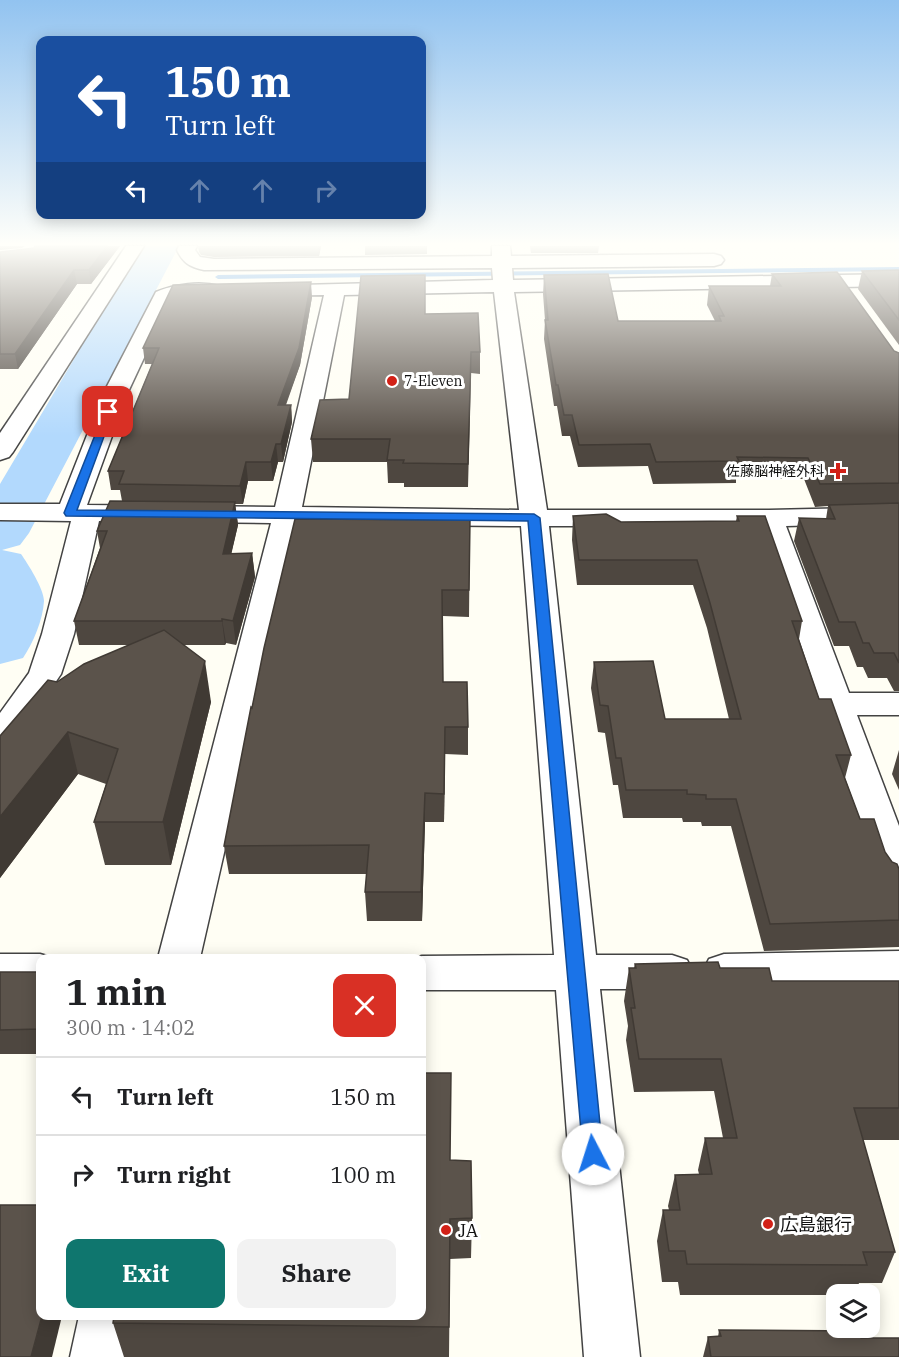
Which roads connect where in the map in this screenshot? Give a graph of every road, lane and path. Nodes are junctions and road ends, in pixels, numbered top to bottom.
1 (93, 309) edge
2 (156, 309) edge
3 (327, 309) edge
4 (507, 309) edge
5 (0, 452) edge
6 (0, 512) edge
7 (70, 513) junction
8 (287, 514) junction
9 (899, 515) edge
10 (534, 518) junction
11 (770, 518) junction
12 (836, 704) junction
13 (899, 704) edge
14 (0, 738) edge
15 (899, 878) edge
16 (180, 954) edge
17 (899, 968) edge
18 (0, 971) edge
19 (36, 971) edge
20 (426, 973) edge
21 (576, 974) junction
22 (105, 1320) edge
23 (98, 1357) edge
24 (612, 1357) edge

1 - 5 street
2 - 7 street
3 - 8 street
4 - 10 street
6 - 7 street
7 - 8 street
7 - 14 street
8 - 10 street
8 - 16 street
9 - 11 street
10 - 11 street
10 - 21 street
11 - 12 street
12 - 13 street
12 - 15 street
17 - 21 street
18 - 19 street
20 - 21 street
21 - 24 street
22 - 23 street

